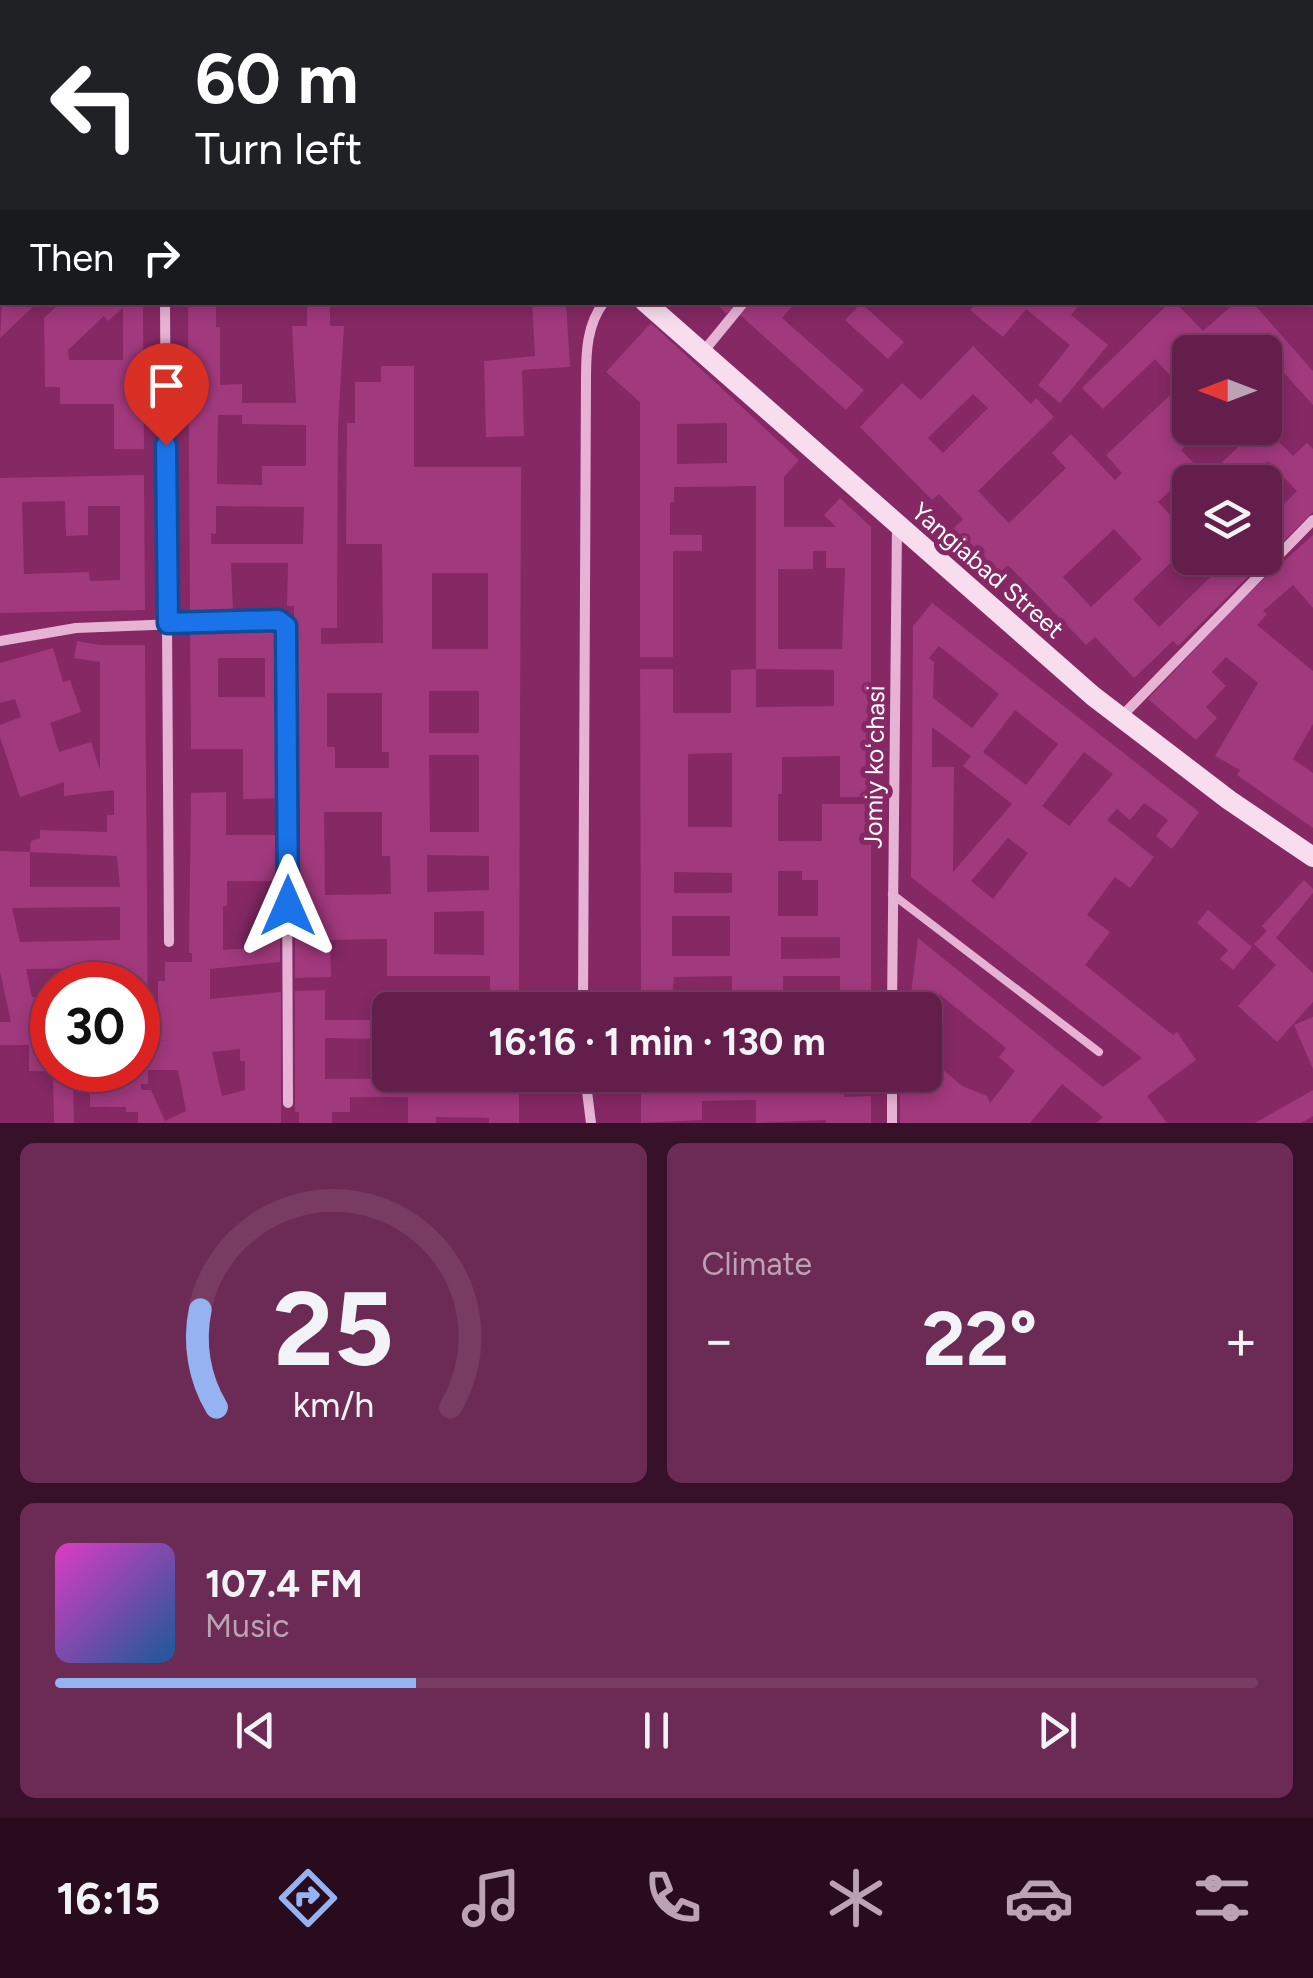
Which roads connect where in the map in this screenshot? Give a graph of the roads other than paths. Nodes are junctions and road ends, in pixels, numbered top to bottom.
1 (165, 305) edge
2 (602, 305) edge
3 (648, 305) edge
4 (742, 305) edge
5 (703, 352) junction
6 (1313, 520) edge
7 (897, 524) junction
8 (168, 623) junction
9 (0, 641) edge
10 (1120, 718) junction
11 (1313, 857) edge
12 (892, 894) junction
13 (169, 942) dead end
14 (583, 992) edge
15 (892, 992) edge
16 (1098, 1052) dead end
17 (587, 1092) edge
18 (892, 1092) edge
19 (288, 1102) dead end
20 (591, 1123) edge
21 (892, 1123) edge

1 - 8 street
2 - 14 street
3 - 5 street, Yangiabad Street
4 - 5 street
5 - 7 street, Yangiabad Street
6 - 10 street
7 - 10 street, Yangiabad Street
7 - 12 street, Jomiy koʻchasi
8 - 9 street
8 - 13 street
8 - 19 street
10 - 11 street, Yangiabad Street
12 - 15 street, Jomiy koʻchasi
12 - 16 lane
17 - 20 street
18 - 21 street

